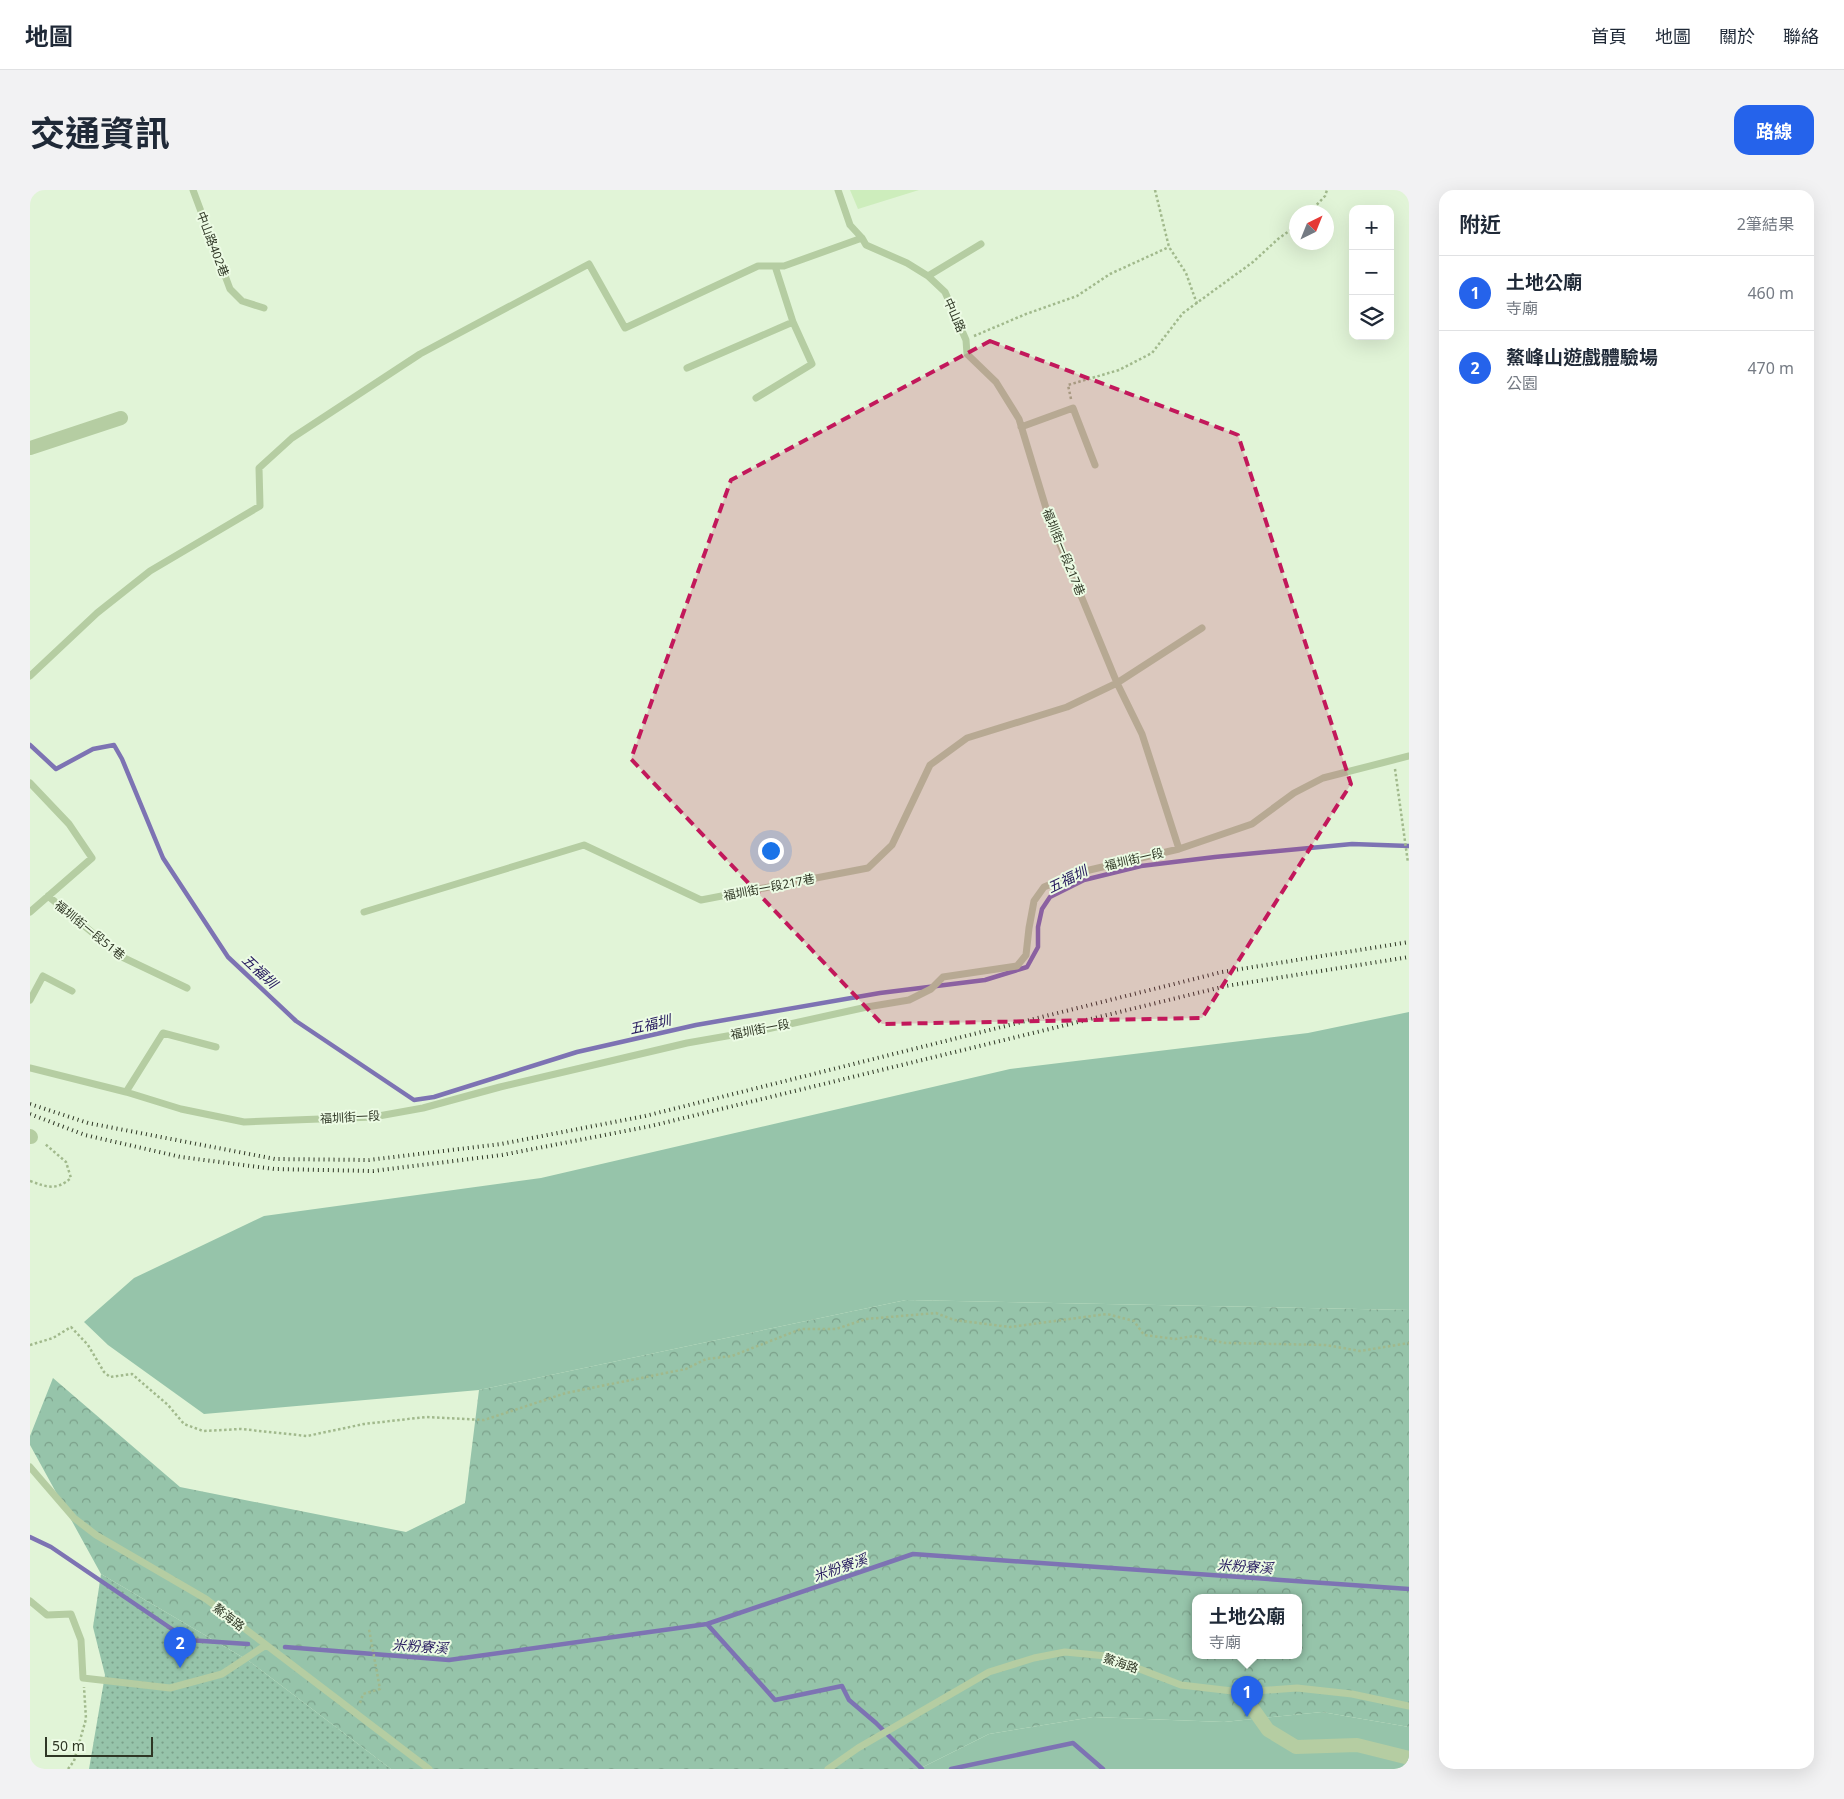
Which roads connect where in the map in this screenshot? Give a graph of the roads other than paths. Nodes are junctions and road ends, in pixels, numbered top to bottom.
1 (192, 190) edge
2 (838, 190) edge
3 (862, 238) junction
4 (981, 244) dead end
5 (775, 266) junction
6 (928, 276) junction
7 (264, 308) dead end
8 (792, 322) junction
9 (687, 368) dead end
10 (756, 398) dead end
11 (120, 418) dead end
12 (1019, 419) joint
13 (1021, 427) junction
14 (30, 448) edge
15 (1095, 464) dead end
16 (1202, 628) dead end
17 (30, 676) edge
18 (1117, 682) junction
19 (1409, 756) edge
20 (30, 783) edge
21 (1179, 849) junction
22 (48, 896) junction
23 (30, 912) edge
24 (364, 912) dead end
25 (187, 988) dead end
26 (72, 991) dead end
27 (30, 1000) edge
28 (216, 1048) dead end
29 (30, 1068) edge
30 (126, 1092) junction
31 (30, 1468) edge
32 (30, 1601) edge
33 (266, 1646) junction
34 (1241, 1692) junction
35 (1409, 1706) edge
36 (1409, 1758) edge
37 (428, 1769) edge
38 (828, 1769) edge

1 - 7 lane, 中山路402巷
2 - 3 lane, 中山路
3 - 5 lane
3 - 6 lane, 中山路
4 - 6 lane
5 - 8 lane
5 - 17 lane
6 - 12 lane, 中山路
8 - 9 lane
8 - 10 lane
11 - 14 street
12 - 13 lane, 福圳街一段217巷
13 - 15 lane
13 - 18 lane, 福圳街一段217巷
16 - 18 lane, 福圳街一段217巷
18 - 21 lane, 福圳街一段217巷
18 - 24 lane, 福圳街一段217巷
19 - 21 lane, 福圳街一段
20 - 22 lane, 福圳街一段51巷
21 - 30 lane, 福圳街一段
22 - 23 lane, 福圳街一段51巷
22 - 25 lane, 福圳街一段51巷
26 - 27 lane
28 - 30 lane
29 - 30 lane, 福圳街一段
31 - 33 lane, 鰲海路
32 - 33 lane
33 - 37 lane, 鰲海路
34 - 35 lane, 鰲海路
34 - 36 street
34 - 38 lane, 鰲海路

